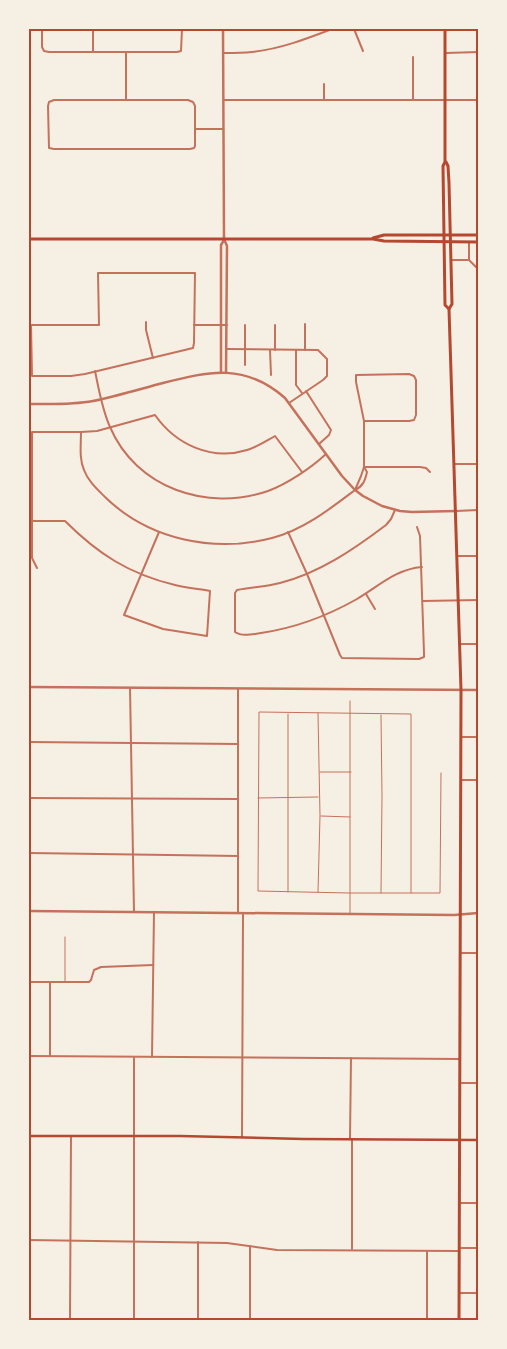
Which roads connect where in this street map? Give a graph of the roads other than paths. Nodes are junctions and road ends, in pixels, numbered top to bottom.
1 (42, 29) edge
2 (93, 29) edge
3 (182, 29) edge
4 (223, 29) edge
5 (332, 29) edge
6 (354, 29) edge
7 (445, 29) edge
8 (362, 51) dead end
9 (93, 52) junction
10 (126, 52) junction
11 (478, 52) edge
12 (224, 53) junction
13 (445, 53) junction
14 (413, 57) dead end
15 (324, 84) dead end
16 (126, 100) junction
17 (224, 100) junction
18 (324, 100) junction
19 (413, 100) junction
20 (445, 100) junction
21 (478, 100) edge
22 (195, 129) junction
23 (224, 129) junction
24 (445, 162) junction
25 (443, 235) junction
26 (450, 235) junction
27 (478, 235) edge
28 (29, 239) edge
29 (224, 239) junction
30 (373, 239) junction
31 (443, 242) junction
32 (450, 242) junction
33 (469, 242) junction
34 (478, 242) edge
35 (451, 260) junction
36 (469, 260) junction
37 (478, 269) edge
38 (221, 277) junction
39 (227, 277) junction
40 (449, 309) junction
41 (146, 322) dead end
42 (305, 324) dead end
43 (194, 325) junction
44 (221, 325) junction
45 (227, 325) junction
46 (245, 325) dead end
47 (275, 325) dead end
48 (226, 349) junction
49 (246, 350) junction
50 (270, 350) junction
51 (275, 350) junction
52 (296, 350) junction
53 (304, 350) junction
54 (153, 358) junction
55 (246, 365) dead end
56 (95, 371) junction
57 (221, 372) junction
58 (226, 372) junction
59 (271, 375) dead end
60 (306, 391) junction
61 (303, 393) junction
62 (101, 399) junction
63 (289, 403) junction
64 (29, 404) edge
65 (364, 421) junction
66 (110, 428) junction
67 (81, 432) junction
68 (319, 444) junction
69 (326, 454) junction
70 (454, 464) junction
71 (478, 464) edge
72 (364, 467) junction
73 (302, 472) junction
74 (430, 472) dead end
75 (354, 490) junction
76 (395, 510) junction
77 (478, 510) edge
78 (456, 511) junction
79 (30, 522) edge
80 (417, 527) dead end
81 (159, 532) junction
82 (288, 532) junction
83 (457, 556) junction
84 (478, 556) edge
85 (422, 567) junction
86 (37, 568) dead end
87 (140, 574) junction
88 (307, 574) junction
89 (366, 594) junction
90 (458, 600) junction
91 (478, 600) edge
92 (423, 601) junction
93 (375, 609) dead end
94 (324, 616) junction
95 (460, 644) junction
96 (478, 644) edge
97 (29, 687) edge
98 (130, 688) junction
99 (238, 689) junction
100 (461, 690) junction
101 (478, 690) edge
102 (350, 701) dead end
103 (288, 713) junction
104 (318, 713) junction
105 (350, 714) junction
106 (381, 714) junction
107 (461, 737) junction
108 (478, 737) edge
109 (29, 742) edge
110 (130, 743) junction
111 (238, 744) junction
112 (319, 772) junction
113 (351, 772) junction
114 (441, 773) dead end
115 (461, 780) junction
116 (478, 780) edge
117 (319, 797) junction
118 (29, 798) edge
119 (258, 798) junction
120 (287, 798) junction
121 (132, 799) junction
122 (238, 799) junction
123 (320, 816) junction
124 (350, 817) junction
125 (29, 854) edge
126 (133, 854) junction
127 (238, 856) junction
128 (288, 892) junction
129 (318, 892) junction
130 (350, 893) junction
131 (381, 893) junction
132 (411, 893) junction
133 (29, 911) edge
134 (134, 912) junction
135 (154, 912) junction
136 (238, 913) junction
137 (243, 913) junction
138 (478, 913) edge
139 (350, 914) junction
140 (460, 914) junction
141 (65, 936) dead end
142 (460, 953) junction
143 (478, 953) edge
144 (153, 965) junction
145 (29, 982) edge
146 (50, 982) junction
147 (64, 982) junction
148 (29, 1056) edge
149 (50, 1056) junction
150 (134, 1056) junction
151 (152, 1057) junction
152 (242, 1058) junction
153 (351, 1058) junction
154 (460, 1059) junction
155 (460, 1083) junction
156 (478, 1083) edge
157 (29, 1136) edge
158 (71, 1136) junction
159 (135, 1136) junction
160 (242, 1137) junction
161 (351, 1139) junction
162 (459, 1140) junction
163 (478, 1140) edge
164 (459, 1203) junction
165 (478, 1203) edge
166 (29, 1240) edge
167 (70, 1241) junction
168 (134, 1242) junction
169 (198, 1242) junction
170 (250, 1246) junction
171 (478, 1248) edge
172 (352, 1250) junction
173 (459, 1250) junction
174 (427, 1251) junction
175 (459, 1293) junction
176 (478, 1293) edge
177 (70, 1320) edge
178 (134, 1320) edge
179 (198, 1320) edge
180 (250, 1320) edge
181 (427, 1320) edge
182 (459, 1320) edge

1 - 9 street
2 - 9 street
3 - 10 street
4 - 12 street
5 - 12 street
6 - 8 street
7 - 13 main road
9 - 10 street
10 - 16 street
11 - 13 street
12 - 17 street
13 - 20 main road
14 - 19 street
15 - 18 street
16 - 22 street
16 - 22 street
17 - 18 street
17 - 23 street
18 - 19 street
19 - 20 street
20 - 21 street
20 - 24 main road
22 - 23 street
23 - 29 street
24 - 25 main road
24 - 26 main road
25 - 26 main road
25 - 30 main road
25 - 31 main road
26 - 27 main road
26 - 32 main road
28 - 29 main road
29 - 30 main road
29 - 38 street
29 - 39 street
30 - 31 main road
31 - 32 main road
31 - 40 main road
32 - 33 main road
32 - 35 main road
33 - 34 main road
33 - 36 street
35 - 36 street
35 - 40 main road
36 - 37 street
38 - 39 street
38 - 44 street
39 - 45 street
40 - 70 main road
41 - 54 street
42 - 53 street
43 - 44 street
43 - 54 street
43 - 56 street
44 - 45 street
44 - 57 street
45 - 48 street
46 - 49 street
47 - 51 street
48 - 49 street
48 - 58 street
49 - 50 street
49 - 55 street
50 - 51 street
50 - 59 street
51 - 52 street
52 - 53 street
52 - 61 street
53 - 60 street
54 - 56 street
56 - 62 street
57 - 58 street
57 - 62 street
58 - 63 street
60 - 61 street
60 - 68 street
61 - 63 street
62 - 64 street
62 - 66 street
63 - 68 street
65 - 65 street
65 - 72 street
66 - 67 street
66 - 73 street
66 - 73 street
67 - 79 street
67 - 81 street
68 - 69 street
69 - 73 street
69 - 75 street
70 - 71 street
70 - 78 main road
72 - 74 street
72 - 75 street
72 - 75 street
75 - 76 street
75 - 82 street
76 - 78 street
76 - 88 street
77 - 78 street
78 - 83 main road
79 - 86 street
79 - 87 street
80 - 85 street
81 - 82 street
81 - 87 street
82 - 88 street
83 - 84 street
83 - 90 main road
85 - 89 street
85 - 92 street
87 - 87 street
88 - 94 street
88 - 94 street
89 - 93 street
89 - 94 street
90 - 91 street
90 - 92 street
90 - 95 main road
92 - 94 street
95 - 96 street
95 - 100 main road
97 - 98 street
98 - 99 street
98 - 110 street
99 - 100 street
99 - 111 street
100 - 101 street
100 - 107 main road
102 - 105 lane
103 - 104 lane
103 - 119 lane
103 - 120 lane
104 - 105 lane
104 - 112 lane
105 - 106 lane
105 - 113 lane
106 - 131 lane
106 - 132 lane
107 - 108 street
107 - 115 main road
109 - 110 street
110 - 111 street
110 - 121 street
111 - 122 street
112 - 113 lane
112 - 117 lane
113 - 124 lane
114 - 132 lane
115 - 116 street
115 - 140 main road
117 - 120 lane
117 - 123 lane
118 - 121 street
119 - 120 lane
119 - 128 lane
120 - 128 lane
121 - 122 street
121 - 126 street
122 - 127 street
123 - 124 lane
123 - 129 lane
124 - 130 lane
125 - 126 street
126 - 127 street
126 - 134 street
127 - 136 street
128 - 129 lane
129 - 130 lane
130 - 131 lane
130 - 139 lane
131 - 132 lane
133 - 134 street
134 - 135 street
135 - 136 street
135 - 144 street
136 - 137 street
137 - 139 street
137 - 152 street
138 - 140 street
139 - 140 street
140 - 142 main road
141 - 147 lane
142 - 143 street
142 - 154 main road
144 - 147 street
144 - 151 street
145 - 146 street
146 - 147 street
146 - 149 street
148 - 149 street
149 - 150 street
150 - 151 street
150 - 159 street
151 - 152 street
152 - 153 street
152 - 160 street
153 - 154 street
153 - 161 street
154 - 155 main road
155 - 156 street
155 - 162 main road
157 - 158 main road
158 - 159 main road
158 - 167 street
159 - 160 main road
159 - 168 street
160 - 161 main road
161 - 162 main road
161 - 172 street
162 - 163 main road
162 - 164 main road
164 - 165 street
164 - 173 main road
166 - 167 street
167 - 168 street
167 - 177 street
168 - 169 street
168 - 178 street
169 - 170 street
169 - 179 street
170 - 172 street
170 - 180 street
171 - 173 street
172 - 174 street
173 - 174 street
173 - 175 main road
174 - 181 street
175 - 176 street
175 - 182 main road

